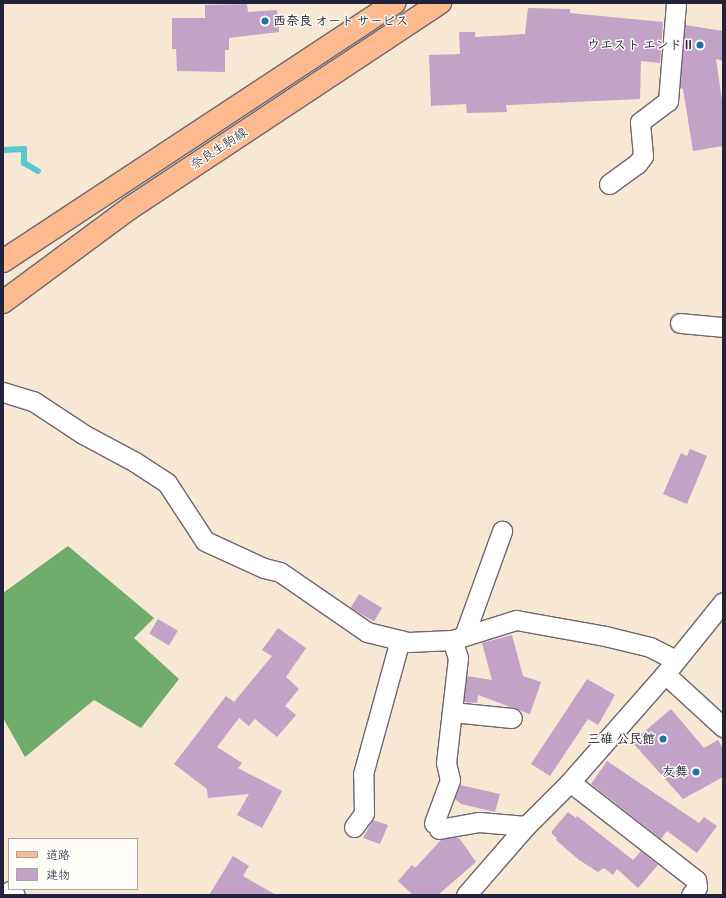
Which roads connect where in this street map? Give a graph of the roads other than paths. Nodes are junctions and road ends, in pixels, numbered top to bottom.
1 (676, 3) edge
2 (389, 7) edge
3 (434, 7) edge
4 (609, 184) dead end
5 (3, 262) edge
6 (3, 302) edge
7 (680, 322) dead end
8 (723, 328) edge
9 (3, 392) edge
10 (502, 531) dead end
11 (723, 602) edge
12 (458, 638) junction
13 (400, 640) junction
14 (670, 667) junction
15 (452, 712) junction
16 (512, 718) dead end
17 (723, 728) edge
18 (570, 782) junction
19 (526, 826) junction
20 (354, 827) dead end
21 (7, 895) edge
22 (15, 895) edge
23 (466, 895) edge
24 (691, 895) edge

1 - 4 street
2 - 5 main road, 奈良生駒線
3 - 6 main road, 奈良生駒線
7 - 8 street
9 - 13 street
10 - 12 street
11 - 14 street
12 - 13 street
12 - 14 street
12 - 15 street
13 - 20 street
14 - 17 street
14 - 18 street
15 - 16 street
15 - 19 street
18 - 19 street
18 - 24 street
19 - 23 street
21 - 22 street

